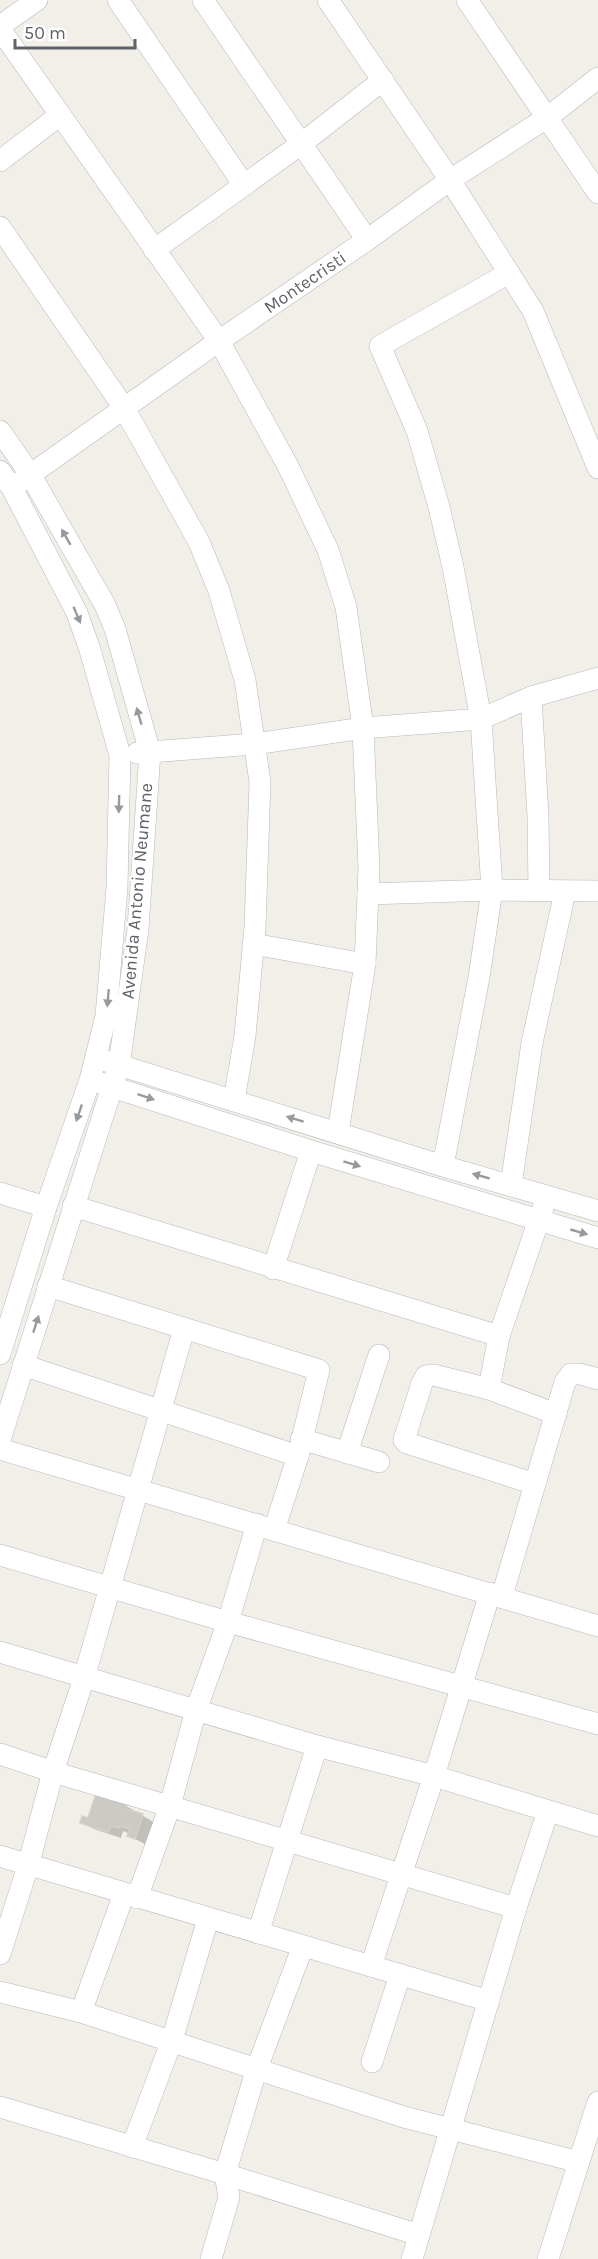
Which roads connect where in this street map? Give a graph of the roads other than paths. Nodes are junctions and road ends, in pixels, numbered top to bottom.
1 (118, 0) edge
2 (203, 0) edge
3 (328, 0) edge
4 (467, 0) edge
5 (26, 3) edge
6 (0, 27) edge
7 (598, 78) edge
8 (383, 80) junction
9 (60, 115) junction
10 (548, 117) junction
11 (302, 144) junction
12 (0, 161) edge
13 (450, 180) junction
14 (244, 185) junction
15 (598, 194) edge
16 (0, 227) edge
17 (367, 240) junction
18 (154, 250) junction
19 (509, 273) junction
20 (219, 341) junction
21 (124, 408) junction
22 (0, 431) edge
23 (598, 468) edge
24 (30, 474) junction
25 (6, 480) edge
26 (598, 678) edge
27 (531, 698) junction
28 (481, 719) junction
29 (363, 728) junction
30 (254, 744) junction
31 (150, 752) junction
32 (120, 755) junction
33 (492, 890) junction
34 (539, 891) junction
35 (598, 891) edge
36 (565, 892) junction
37 (368, 894) junction
38 (253, 944) junction
39 (365, 964) junction
40 (97, 1058) junction
41 (119, 1065) junction
42 (90, 1080) junction
43 (111, 1086) junction
44 (234, 1100) junction
45 (338, 1132) junction
46 (311, 1151) junction
47 (443, 1166) junction
48 (511, 1185) junction
49 (0, 1193) edge
50 (547, 1196) junction
51 (73, 1206) junction
52 (46, 1207) junction
53 (598, 1211) edge
54 (539, 1220) junction
55 (598, 1238) edge
56 (273, 1269) junction
57 (48, 1286) junction
58 (184, 1329) junction
59 (499, 1336) junction
60 (0, 1353) edge
61 (379, 1355) dead end
62 (23, 1365) junction
63 (598, 1379) edge
64 (489, 1389) junction
65 (160, 1412) junction
66 (556, 1414) junction
67 (0, 1440) edge
68 (300, 1447) junction
69 (0, 1449) edge
70 (347, 1453) junction
71 (379, 1462) dead end
72 (535, 1484) junction
73 (138, 1489) junction
74 (266, 1527) junction
75 (0, 1555) edge
76 (109, 1588) junction
77 (496, 1594) junction
78 (228, 1622) junction
79 (598, 1626) edge
80 (0, 1652) edge
81 (84, 1678) junction
82 (462, 1686) junction
83 (196, 1710) junction
84 (598, 1724) edge
85 (316, 1746) junction
86 (0, 1754) edge
87 (53, 1772) junction
88 (434, 1776) junction
89 (170, 1806) junction
90 (549, 1811) junction
91 (598, 1826) edge
92 (288, 1841) junction
93 (0, 1856) edge
94 (28, 1866) junction
95 (401, 1874) junction
96 (131, 1896) junction
97 (516, 1908) junction
98 (208, 1919) junction
99 (258, 1933) junction
100 (303, 1946) junction
101 (0, 1954) edge
102 (371, 1966) junction
103 (400, 1975) junction
104 (0, 1992) edge
105 (489, 2001) junction
106 (81, 2012) junction
107 (172, 2040) junction
108 (372, 2062) dead end
109 (257, 2068) junction
110 (598, 2102) edge
111 (0, 2107) edge
112 (452, 2129) junction
113 (593, 2132) edge
114 (132, 2147) junction
115 (579, 2162) junction
116 (225, 2174) junction
117 (419, 2235) junction
118 (212, 2259) edge
119 (412, 2259) edge
120 (548, 2259) edge

1 - 14 street
2 - 11 street
3 - 8 street
4 - 10 street
5 - 6 street
6 - 9 street
7 - 10 street, Montecristi
8 - 11 street
8 - 13 street
9 - 12 street
9 - 18 street
10 - 13 street, Montecristi
10 - 15 street
11 - 14 street
11 - 17 street
13 - 17 street, Montecristi
13 - 19 street
14 - 18 street
16 - 21 street
17 - 20 street, Montecristi
18 - 20 street
19 - 23 street
19 - 28 street
20 - 21 street, Montecristi
20 - 29 street
21 - 24 street, Montecristi
21 - 30 street
22 - 24 street, Avenida Antonio Neumane
24 - 25 street, Montecristi
31 -> 24 street, Avenida Antonio Neumane
25 -> 32 street, Avenida Antonio Neumane
26 - 27 street
27 - 28 street
27 - 34 street
28 - 29 street
28 - 33 street
29 - 30 street
29 - 37 street
30 - 31 street
30 - 38 street
31 - 32 street
31 - 41 street, Avenida Antonio Neumane
32 -> 40 street, Avenida Antonio Neumane
33 - 34 street
33 - 37 street
33 - 47 street
34 - 36 street
35 - 36 street
36 - 48 street
37 - 39 street
38 - 39 street
38 - 44 street
39 - 45 street
40 - 41 street
40 - 42 street, Avenida Antonio Neumane
41 - 43 street, Avenida Antonio Neumane
41 - 44 street
42 - 43 street
42 -> 52 street, Avenida Antonio Neumane
43 -> 46 street
43 - 51 street, Avenida Antonio Neumane
45 -> 44 street
45 - 47 street
46 -> 54 street
46 - 56 street
48 -> 47 street
48 - 50 street
49 - 52 street
50 - 53 street
50 - 54 street
51 - 56 street
51 - 57 street, Avenida Antonio Neumane
52 - 60 street, Avenida Antonio Neumane
54 -> 55 street
54 - 59 street
56 - 59 street
57 - 58 street
62 -> 57 street, Avenida Antonio Neumane
58 - 65 street
58 - 68 street
59 - 64 street
61 - 70 street
62 - 65 street
62 - 67 street, Avenida Antonio Neumane
63 - 66 street
64 - 66 street
64 - 72 street
65 - 68 street
65 - 73 street
66 - 72 street
68 - 70 street
68 - 74 street
69 - 73 street
70 - 71 street
72 - 77 street
73 - 74 street
73 - 76 street
74 - 77 street
74 - 78 street
75 - 76 street
76 - 78 street
76 - 81 street
77 - 79 street
77 - 82 street
78 - 82 street
78 - 83 street
80 - 81 street
81 - 83 street
81 - 87 street
82 - 84 street
82 - 88 street
83 - 85 street
83 - 89 street
85 - 88 street
85 - 92 street
86 - 87 street
87 - 89 street
87 - 94 street
88 - 90 street
88 - 95 street
89 - 92 street
89 - 96 street
90 - 91 street
90 - 97 street
92 - 95 street
92 - 99 street
93 - 94 street
94 - 96 street
94 - 101 street
95 - 97 street
95 - 102 street
96 - 98 street
96 - 106 street
97 - 105 street
98 - 99 street
98 - 107 street
99 - 100 street
100 - 102 street
100 - 109 street
102 - 103 street
103 - 105 street
103 - 108 street
104 - 106 street
105 - 112 street
106 - 107 street
107 - 109 street
107 - 114 street
109 - 112 street
109 - 116 street
110 - 113 street
111 - 114 street
112 - 115 street
112 - 117 street
113 - 115 street
114 - 116 street
115 - 120 street
116 - 117 street
116 - 118 street
117 - 119 street

